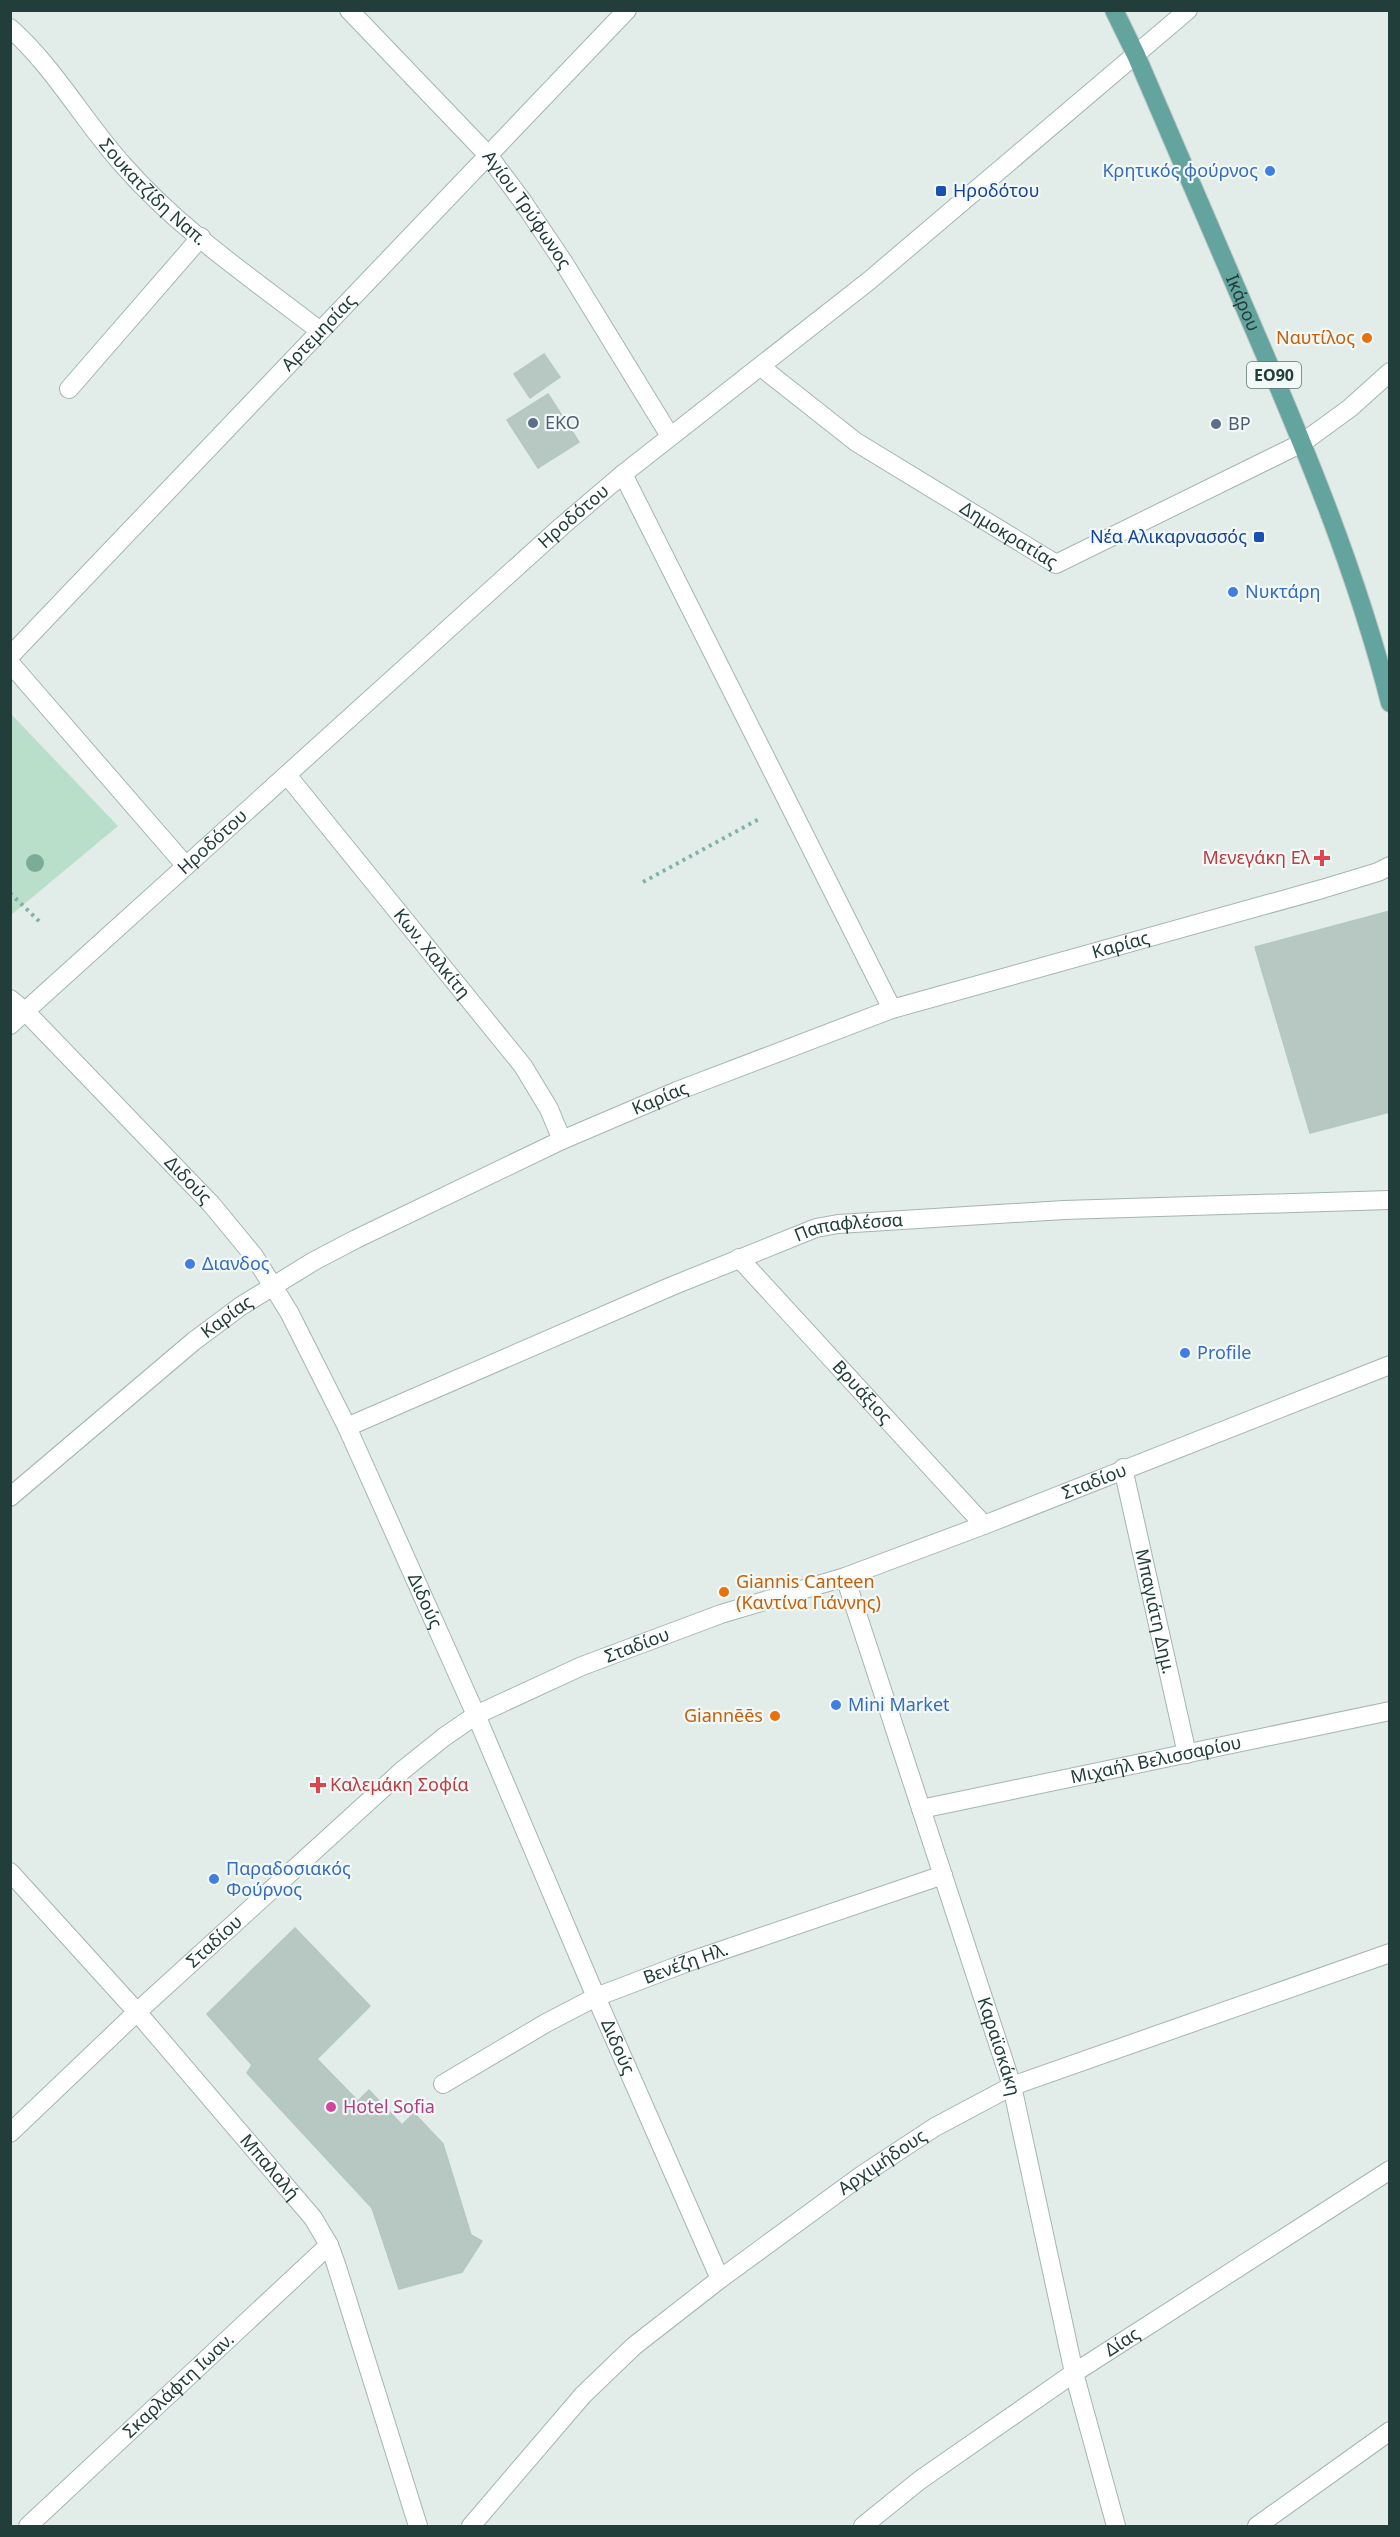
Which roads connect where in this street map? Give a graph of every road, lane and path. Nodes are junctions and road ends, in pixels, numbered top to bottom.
1 (349, 10) edge
2 (627, 10) edge
3 (1114, 10) edge
4 (1188, 10) edge
5 (10, 28) edge
6 (1136, 55) junction
7 (488, 155) junction
8 (201, 237) junction
9 (320, 331) junction
10 (761, 367) junction
11 (1389, 372) edge
12 (69, 388) dead end
13 (670, 436) junction
14 (1302, 443) junction
15 (623, 474) junction
16 (10, 656) edge
17 (10, 663) edge
18 (1389, 703) edge
19 (287, 775) junction
20 (788, 804) junction
21 (186, 866) junction
22 (1389, 866) edge
23 (643, 882) dead end
24 (10, 894) edge
25 (41, 923) dead end
26 (10, 999) edge
27 (892, 1009) junction
28 (26, 1012) junction
29 (10, 1025) edge
30 (562, 1140) junction
31 (1389, 1200) edge
32 (739, 1258) junction
33 (274, 1285) junction
34 (1389, 1365) edge
35 (347, 1427) junction
36 (1123, 1468) junction
37 (10, 1497) edge
38 (984, 1525) junction
39 (845, 1577) junction
40 (1389, 1712) edge
41 (476, 1715) junction
42 (1187, 1754) junction
43 (921, 1809) junction
44 (10, 1872) edge
45 (943, 1875) junction
46 (1389, 1953) edge
47 (596, 1997) junction
48 (137, 2012) junction
49 (442, 2084) dead end
50 (1012, 2086) junction
51 (10, 2133) edge
52 (1389, 2170) edge
53 (329, 2245) junction
54 (720, 2278) junction
55 (1074, 2373) junction
56 (1389, 2431) edge
57 (28, 2526) edge
58 (418, 2526) edge
59 (471, 2526) edge
60 (862, 2526) edge
61 (1116, 2526) edge
62 (1257, 2526) edge

1 - 7 street, Αγίου Τρύφωνος
2 - 7 street, Αρτεμησίας
3 - 6 main road, Ικάρου / ΕΟ90
4 - 6 street, Ηροδότου
5 - 8 street, Σουκατζίδη Ναπ.
6 - 10 street, Ηροδότου
6 - 14 main road, Ικάρου / ΕΟ90
7 - 9 street, Αρτεμησίας
7 - 13 street, Αγίου Τρύφωνος
8 - 9 street, Σουκατζίδη Ναπ.
8 - 12 street
9 - 16 street, Αρτεμησίας
10 - 13 street, Ηροδότου
10 - 14 street, Δημοκρατίας
11 - 14 street, Δημοκρατίας
13 - 15 street, Ηροδότου
14 - 18 main road, Ικάρου / ΕΟ90
15 - 19 street, Ηροδότου
15 - 20 street
17 - 21 street
19 - 21 street, Ηροδότου
19 - 30 street, Κων. Χαλκίτη
20 - 23 path
20 - 27 street
21 - 28 street, Ηροδότου
22 - 27 street, Καρίας
24 - 25 path
26 - 28 street, Διδούς
27 - 30 street, Καρίας
28 - 29 street, Ηροδότου
28 - 33 street, Διδούς
30 - 33 street, Καρίας
31 - 32 street, Παπαφλέσσα
32 - 35 street, Παπαφλέσσα
32 - 38 street, Βρυάξιος
33 - 35 street, Διδούς
33 - 37 street, Καρίας
34 - 36 street, Σταδίου
35 - 41 street, Διδούς
36 - 38 street, Σταδίου
36 - 42 street, Μπαγιάτη Δημ.
38 - 39 street, Σταδίου
39 - 41 street, Σταδίου
39 - 43 street, Καραϊσκάκη
40 - 42 street, Μιχαήλ Βελισσαρίου
41 - 47 street, Διδούς
41 - 48 street, Σταδίου
42 - 43 street, Μιχαήλ Βελισσαρίου
43 - 45 street, Καραϊσκάκη
44 - 48 street, Μπαλαλή
45 - 47 street, Βενέζη Ηλ.
45 - 50 street, Καραϊσκάκη
46 - 50 street, Αρχιμήδους
47 - 49 street, Βενέζη Ηλ.
47 - 54 street, Διδούς
48 - 51 street, Σταδίου
48 - 53 street, Μπαλαλή
50 - 54 street, Αρχιμήδους
50 - 55 street, Καραϊσκάκη
52 - 55 street, Δίας
53 - 57 street, Σκαρλάφτη Ιωαν.
53 - 58 street, Μπαλαλή
54 - 59 street, Αρχιμήδους
55 - 60 street, Δίας
55 - 61 street, Καραϊσκάκη
56 - 62 street

